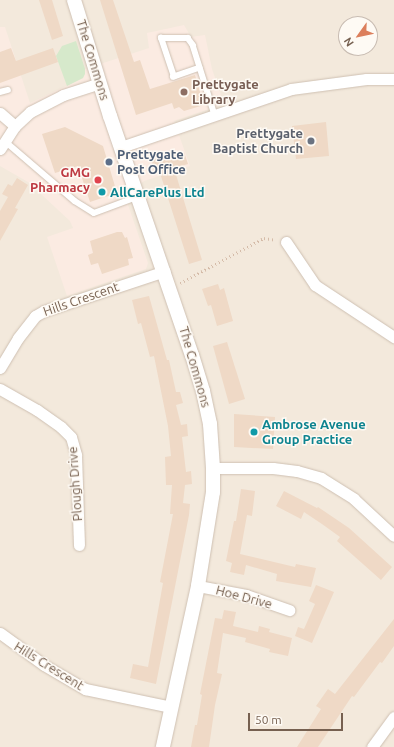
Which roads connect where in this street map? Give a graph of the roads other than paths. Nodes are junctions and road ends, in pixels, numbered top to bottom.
1 (74, 0) edge
2 (200, 68) junction
3 (394, 78) edge
4 (100, 83) junction
5 (8, 90) dead end
6 (0, 92) edge
7 (0, 113) edge
8 (215, 115) junction
9 (15, 126) junction
10 (2, 145) edge
11 (121, 147) junction
12 (139, 197) junction
13 (286, 242) road end
14 (165, 271) junction
15 (394, 337) edge
16 (0, 368) edge
17 (0, 389) edge
18 (213, 468) junction
19 (394, 536) edge
20 (79, 545) dead end
21 (198, 586) junction
22 (289, 610) dead end
23 (0, 633) edge
24 (171, 707) junction
25 (394, 716) edge
26 (163, 747) edge
27 (372, 747) edge

1 - 4 street, The Commons
2 - 2 lane
2 - 8 lane
3 - 8 street
4 - 9 street
4 - 11 street, The Commons
5 - 6 lane
7 - 9 street
8 - 11 street
9 - 10 street
10 - 12 lane
11 - 12 street, The Commons
12 - 14 street, The Commons
13 - 15 street
14 - 16 street, Hills Crescent
14 - 18 street, The Commons
17 - 20 street, Plough Drive
18 - 19 street
18 - 21 street, The Commons
21 - 22 street, Hoe Drive
21 - 24 street, The Commons
23 - 24 street, Hills Crescent
24 - 26 street, The Commons
25 - 27 street

